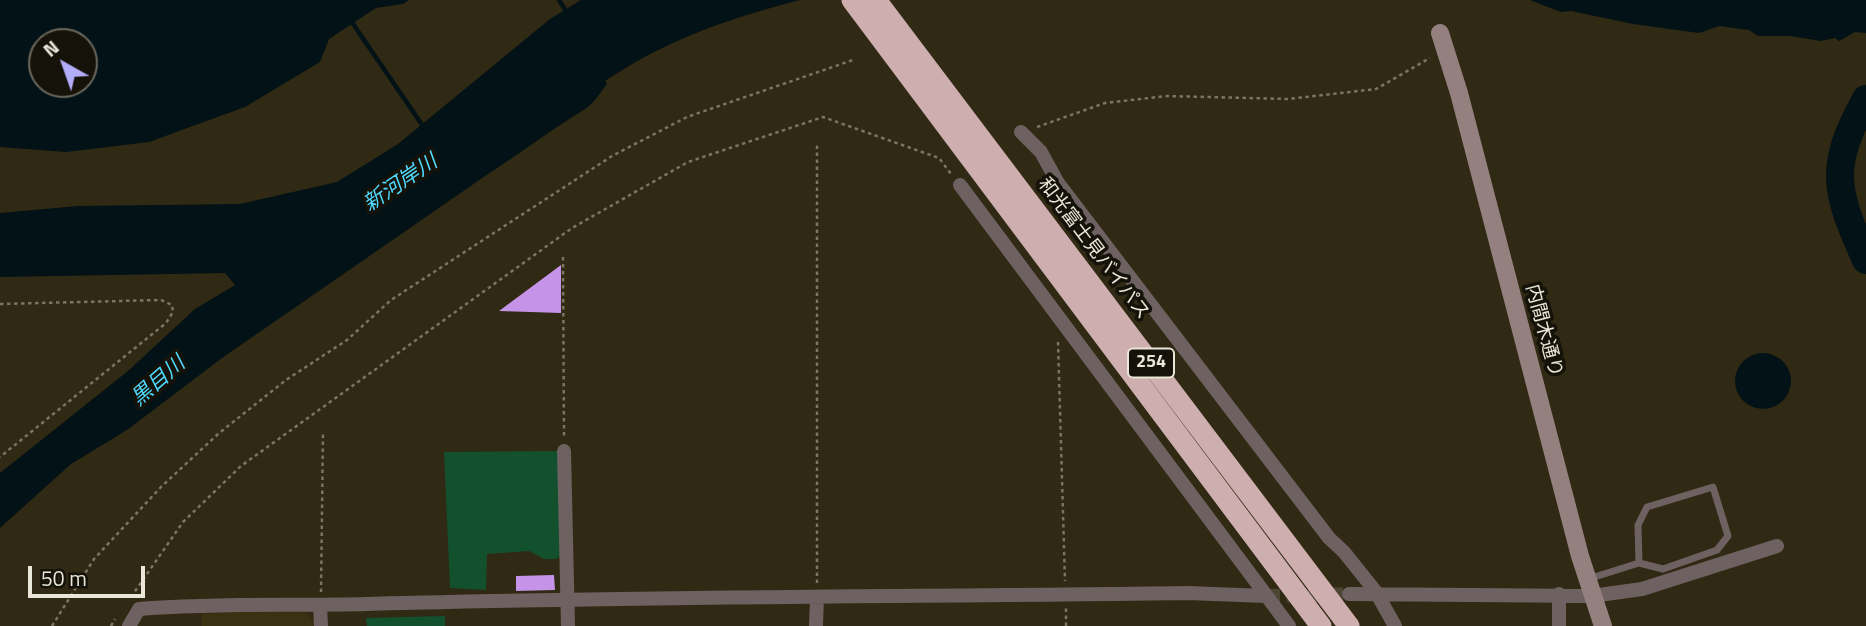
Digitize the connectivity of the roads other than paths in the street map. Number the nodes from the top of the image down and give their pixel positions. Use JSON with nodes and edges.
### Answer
{"nodes":[{"id":1,"x":852,"y":0,"type":"edge"},
{"id":2,"x":876,"y":0,"type":"edge"},
{"id":3,"x":1441,"y":40,"type":"road end"},
{"id":4,"x":1021,"y":132,"type":"road end"},
{"id":5,"x":960,"y":185,"type":"road end"},
{"id":6,"x":564,"y":451,"type":"road end"},
{"id":7,"x":1777,"y":546,"type":"dead end"},
{"id":8,"x":1639,"y":563,"type":"junction"},
{"id":9,"x":1589,"y":587,"type":"junction"},
{"id":10,"x":1376,"y":592,"type":"junction"},
{"id":11,"x":1349,"y":594,"type":"tunnel mouth"},
{"id":12,"x":1559,"y":594,"type":"junction"},
{"id":13,"x":1266,"y":596,"type":"junction"},
{"id":14,"x":817,"y":597,"type":"junction"},
{"id":15,"x":568,"y":598,"type":"junction"},
{"id":16,"x":320,"y":606,"type":"junction"},
{"id":17,"x":129,"y":626,"type":"edge"},
{"id":18,"x":321,"y":626,"type":"edge"},
{"id":19,"x":568,"y":626,"type":"edge"},
{"id":20,"x":817,"y":626,"type":"edge"},
{"id":21,"x":1289,"y":626,"type":"edge"},
{"id":22,"x":1321,"y":626,"type":"edge"},
{"id":23,"x":1349,"y":626,"type":"edge"},
{"id":24,"x":1395,"y":626,"type":"edge"},
{"id":25,"x":1559,"y":626,"type":"edge"},
{"id":26,"x":1604,"y":626,"type":"edge"}],
"edges":[{"from":1,"to":22,"type":"highway","number":"254"},
{"from":2,"to":23,"type":"highway","name":"和光富士見バイパス","number":"254"},
{"from":3,"to":9,"type":"street","name":"内間木通り"},
{"from":4,"to":10,"type":"street"},
{"from":5,"to":13,"type":"street"},
{"from":6,"to":15,"type":"street"},
{"from":7,"to":9,"type":"street"},
{"from":8,"to":8,"type":"lane"},
{"from":8,"to":9,"type":"lane"},
{"from":9,"to":12,"type":"street"},
{"from":9,"to":26,"type":"street","name":"内間木通り"},
{"from":10,"to":11,"type":"street"},
{"from":10,"to":12,"type":"street"},
{"from":10,"to":24,"type":"street"},
{"from":12,"to":25,"type":"street"},
{"from":13,"to":14,"type":"street"},
{"from":13,"to":21,"type":"street"},
{"from":14,"to":15,"type":"street"},
{"from":14,"to":20,"type":"street"},
{"from":15,"to":16,"type":"street"},
{"from":15,"to":19,"type":"street"},
{"from":16,"to":17,"type":"street"},
{"from":16,"to":18,"type":"street"}]}
